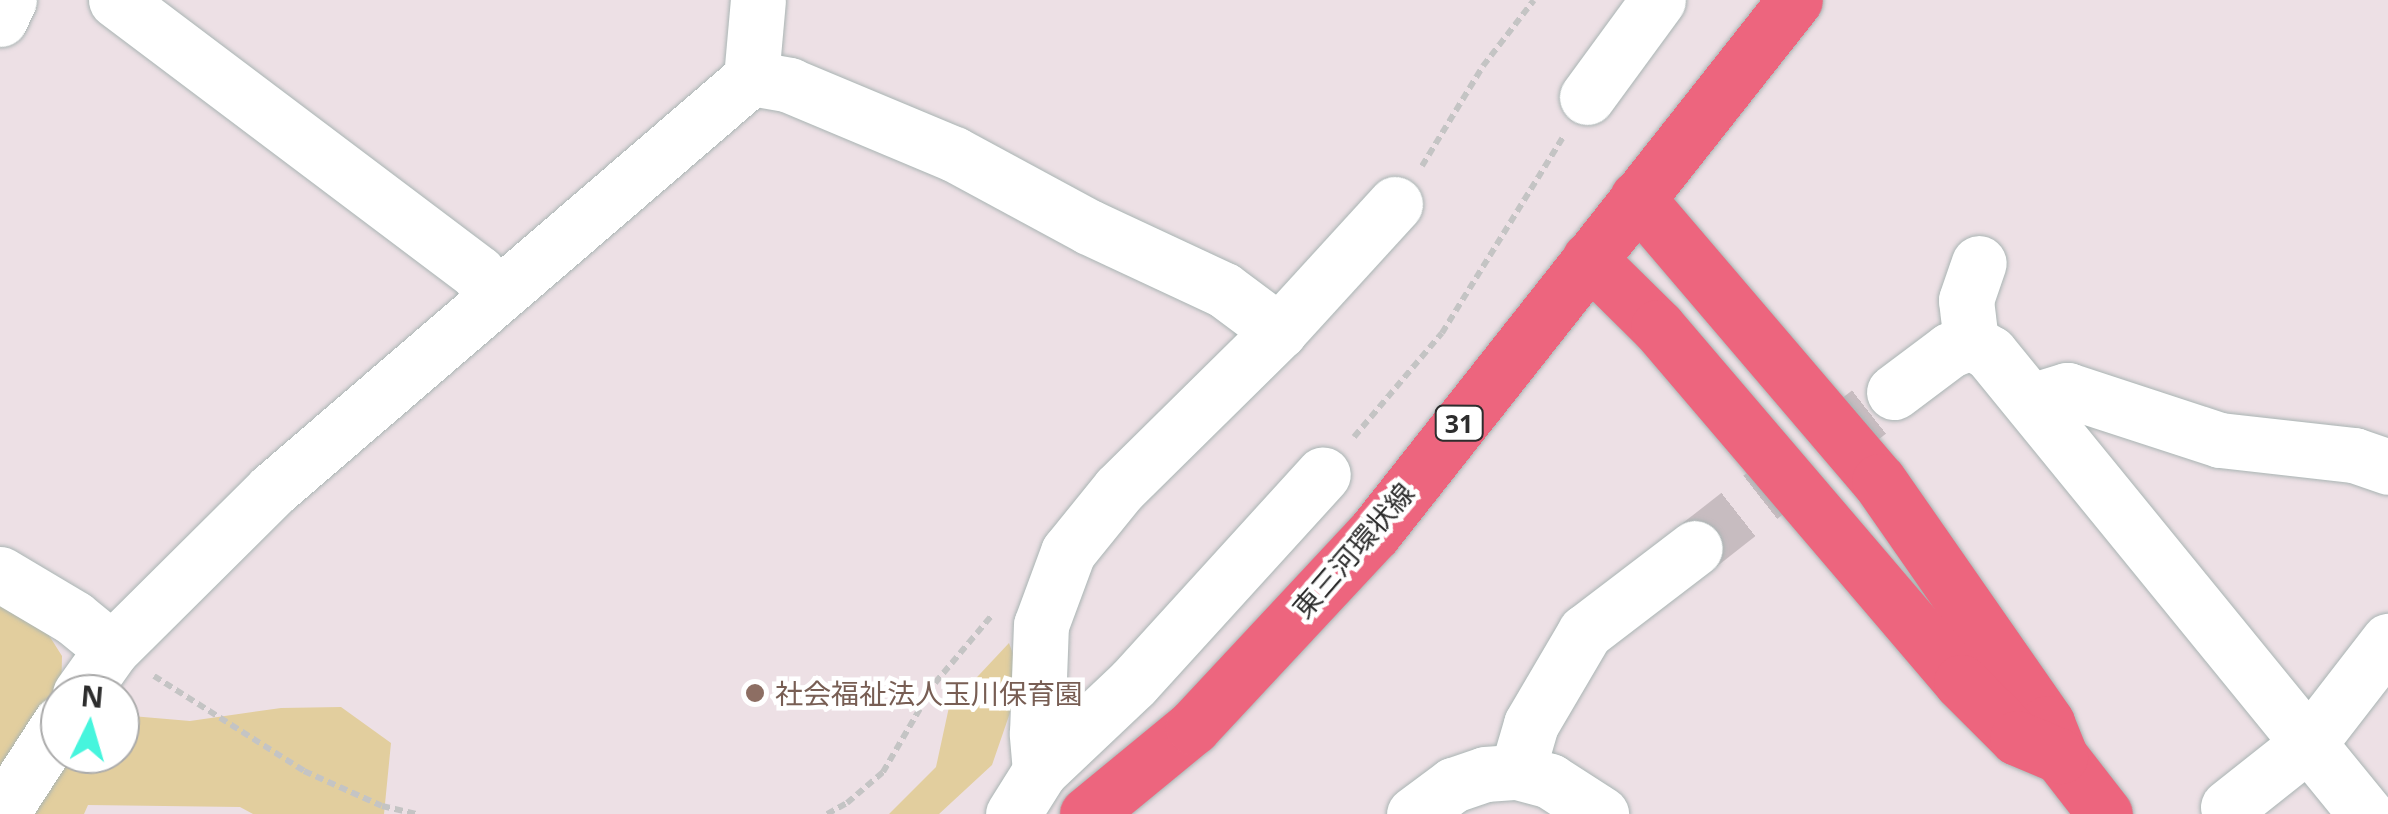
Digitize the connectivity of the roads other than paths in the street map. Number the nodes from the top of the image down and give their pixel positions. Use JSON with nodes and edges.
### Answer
{"nodes":[{"id":1,"x":9,"y":0,"type":"edge"},
{"id":2,"x":116,"y":0,"type":"edge"},
{"id":3,"x":758,"y":0,"type":"edge"},
{"id":4,"x":1658,"y":0,"type":"edge"},
{"id":5,"x":1795,"y":0,"type":"edge"},
{"id":6,"x":0,"y":19,"type":"edge"},
{"id":7,"x":751,"y":78,"type":"junction"},
{"id":8,"x":1587,"y":97,"type":"road end"},
{"id":9,"x":1637,"y":198,"type":"junction"},
{"id":10,"x":1395,"y":204,"type":"road end"},
{"id":11,"x":1589,"y":259,"type":"junction"},
{"id":12,"x":1979,"y":263,"type":"dead end"},
{"id":13,"x":494,"y":297,"type":"junction"},
{"id":14,"x":1279,"y":331,"type":"junction"},
{"id":15,"x":1971,"y":342,"type":"junction"},
{"id":16,"x":1894,"y":392,"type":"tunnel mouth"},
{"id":17,"x":2031,"y":402,"type":"junction"},
{"id":18,"x":2388,"y":467,"type":"edge"},
{"id":19,"x":1323,"y":474,"type":"road end"},
{"id":20,"x":1695,"y":548,"type":"tunnel mouth"},
{"id":21,"x":0,"y":574,"type":"edge"},
{"id":22,"x":2388,"y":641,"type":"edge"},
{"id":23,"x":112,"y":649,"type":"junction"},
{"id":24,"x":94,"y":674,"type":"edge"},
{"id":25,"x":2310,"y":742,"type":"junction"},
{"id":26,"x":40,"y":754,"type":"edge"},
{"id":27,"x":2060,"y":756,"type":"junction"},
{"id":28,"x":1517,"y":772,"type":"junction"},
{"id":29,"x":1027,"y":792,"type":"edge"},
{"id":30,"x":2228,"y":807,"type":"dead end"},
{"id":31,"x":1,"y":814,"type":"edge"},
{"id":32,"x":1088,"y":814,"type":"edge"},
{"id":33,"x":1414,"y":814,"type":"edge"},
{"id":34,"x":1602,"y":814,"type":"edge"},
{"id":35,"x":2105,"y":814,"type":"edge"},
{"id":36,"x":2366,"y":814,"type":"edge"}],
"edges":[{"from":1,"to":6,"type":"street"},
{"from":2,"to":13,"type":"street"},
{"from":3,"to":7,"type":"street"},
{"from":4,"to":8,"type":"street"},
{"from":5,"to":9,"type":"main road","name":"東三河環状線","number":"31"},
{"from":7,"to":13,"type":"street"},
{"from":7,"to":14,"type":"street"},
{"from":9,"to":11,"type":"main road","name":"東三河環状線","number":"31"},
{"from":9,"to":27,"type":"main road"},
{"from":10,"to":14,"type":"street"},
{"from":11,"to":27,"type":"main road"},
{"from":11,"to":32,"type":"main road","name":"東三河環状線","number":"31"},
{"from":12,"to":15,"type":"street"},
{"from":13,"to":23,"type":"street"},
{"from":14,"to":29,"type":"street"},
{"from":15,"to":16,"type":"street"},
{"from":15,"to":17,"type":"street"},
{"from":17,"to":18,"type":"street"},
{"from":17,"to":25,"type":"street"},
{"from":19,"to":29,"type":"street"},
{"from":20,"to":28,"type":"street"},
{"from":21,"to":23,"type":"street"},
{"from":22,"to":25,"type":"street"},
{"from":23,"to":24,"type":"street"},
{"from":25,"to":30,"type":"street"},
{"from":25,"to":36,"type":"street"},
{"from":26,"to":31,"type":"street"},
{"from":27,"to":35,"type":"main road"},
{"from":28,"to":33,"type":"street"},
{"from":28,"to":34,"type":"street"}]}
